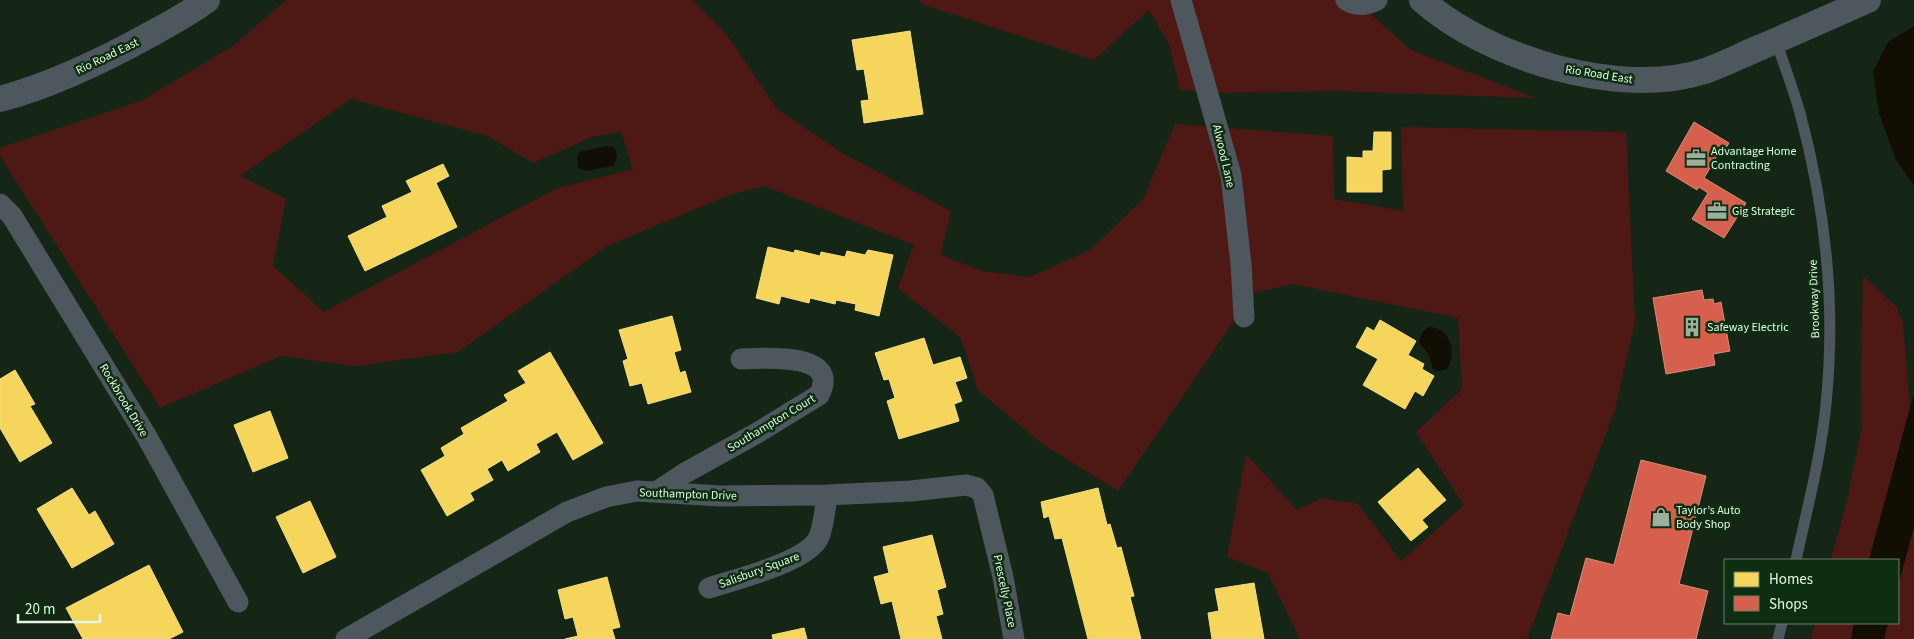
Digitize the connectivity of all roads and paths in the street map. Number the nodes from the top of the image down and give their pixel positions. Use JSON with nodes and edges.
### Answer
{"nodes":[{"id":1,"x":207,"y":0,"type":"edge"},
{"id":2,"x":1181,"y":0,"type":"edge"},
{"id":3,"x":1346,"y":0,"type":"edge"},
{"id":4,"x":1377,"y":0,"type":"edge"},
{"id":5,"x":1422,"y":0,"type":"edge"},
{"id":6,"x":1868,"y":0,"type":"edge"},
{"id":7,"x":1776,"y":41,"type":"junction"},
{"id":8,"x":0,"y":99,"type":"edge"},
{"id":9,"x":0,"y":204,"type":"edge"},
{"id":10,"x":1244,"y":317,"type":"dead end"},
{"id":11,"x":741,"y":359,"type":"dead end"},
{"id":12,"x":656,"y":492,"type":"junction"},
{"id":13,"x":827,"y":495,"type":"junction"},
{"id":14,"x":995,"y":544,"type":"joint"},
{"id":15,"x":1796,"y":559,"type":"edge"},
{"id":16,"x":709,"y":588,"type":"dead end"},
{"id":17,"x":238,"y":602,"type":"dead end"},
{"id":18,"x":1782,"y":624,"type":"edge"},
{"id":19,"x":346,"y":639,"type":"edge"},
{"id":20,"x":1014,"y":639,"type":"edge"},
{"id":21,"x":1778,"y":639,"type":"edge"}],
"edges":[{"from":1,"to":8,"type":"street","name":"Rio Road East"},
{"from":2,"to":10,"type":"street","name":"Alwood Lane"},
{"from":3,"to":4,"type":"street"},
{"from":5,"to":7,"type":"street","name":"Rio Road East"},
{"from":6,"to":7,"type":"street","name":"Rio Road East"},
{"from":7,"to":15,"type":"lane","name":"Brookway Drive"},
{"from":9,"to":17,"type":"street","name":"Rockbrook Drive"},
{"from":11,"to":12,"type":"street","name":"Southampton Court"},
{"from":12,"to":13,"type":"street","name":"Southampton Drive"},
{"from":12,"to":19,"type":"street","name":"Southampton Drive"},
{"from":13,"to":14,"type":"street","name":"Southampton Drive"},
{"from":13,"to":16,"type":"street","name":"Salisbury Square"},
{"from":14,"to":20,"type":"street","name":"Prescelly Place"},
{"from":18,"to":21,"type":"lane"}]}
